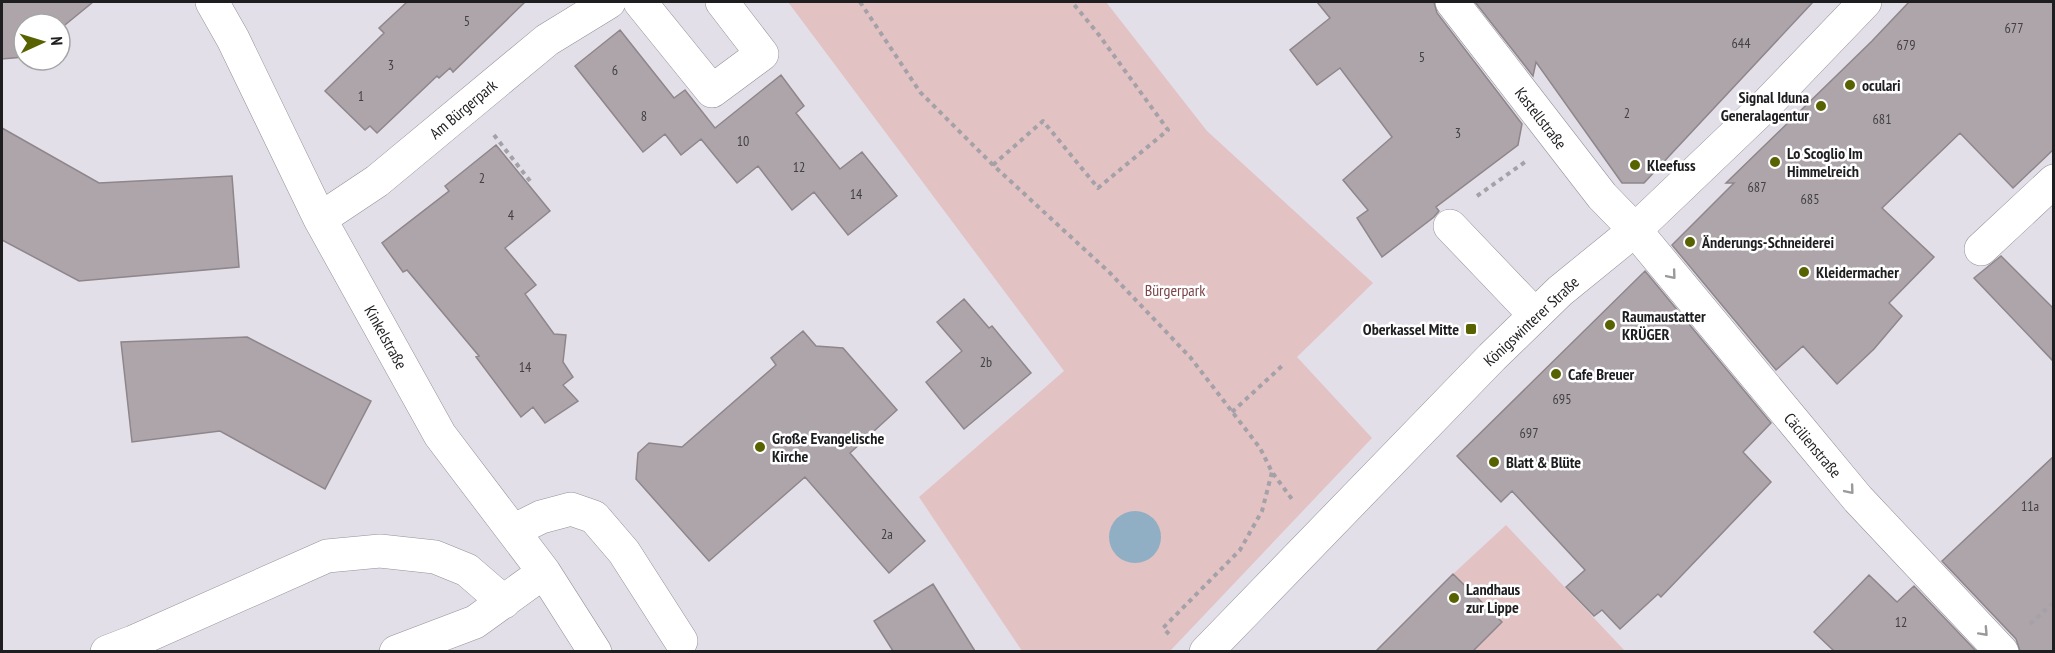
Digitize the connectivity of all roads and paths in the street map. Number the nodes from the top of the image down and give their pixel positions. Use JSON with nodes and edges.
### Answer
{"nodes":[{"id":1,"x":212,"y":2,"type":"edge"},
{"id":2,"x":609,"y":2,"type":"edge"},
{"id":3,"x":640,"y":2,"type":"edge"},
{"id":4,"x":722,"y":2,"type":"edge"},
{"id":5,"x":860,"y":2,"type":"edge"},
{"id":6,"x":1072,"y":2,"type":"edge"},
{"id":7,"x":1452,"y":2,"type":"edge"},
{"id":8,"x":1865,"y":2,"type":"edge"},
{"id":9,"x":469,"y":104,"type":"junction"},
{"id":10,"x":1557,"y":139,"type":"junction"},
{"id":11,"x":993,"y":165,"type":"junction"},
{"id":12,"x":530,"y":181,"type":"dead end"},
{"id":13,"x":2054,"y":181,"type":"edge"},
{"id":14,"x":320,"y":219,"type":"junction"},
{"id":15,"x":1450,"y":225,"type":"joint"},
{"id":16,"x":1635,"y":230,"type":"junction"},
{"id":17,"x":1981,"y":249,"type":"dead end"},
{"id":18,"x":1535,"y":315,"type":"junction"},
{"id":19,"x":1282,"y":366,"type":"dead end"},
{"id":20,"x":1232,"y":412,"type":"junction"},
{"id":21,"x":1272,"y":472,"type":"junction"},
{"id":22,"x":513,"y":531,"type":"junction"},
{"id":23,"x":1318,"y":535,"type":"junction"},
{"id":24,"x":544,"y":572,"type":"junction"},
{"id":25,"x":504,"y":602,"type":"junction"},
{"id":26,"x":1168,"y":633,"type":"dead end"},
{"id":27,"x":681,"y":641,"type":"dead end"},
{"id":28,"x":107,"y":651,"type":"edge"},
{"id":29,"x":396,"y":651,"type":"edge"},
{"id":30,"x":595,"y":651,"type":"edge"},
{"id":31,"x":1206,"y":651,"type":"edge"},
{"id":32,"x":2002,"y":651,"type":"edge"}],
"edges":[{"from":1,"to":14,"type":"street","name":"Kinkelstraße"},
{"from":2,"to":9,"type":"street","name":"Am Bürgerpark"},
{"from":3,"to":4,"type":"street"},
{"from":5,"to":11,"type":"path"},
{"from":6,"to":11,"type":"path"},
{"from":7,"to":10,"type":"street","name":"Kastellstraße"},
{"from":8,"to":16,"type":"street","name":"Königswinterer Straße"},
{"from":9,"to":12,"type":"path"},
{"from":9,"to":14,"type":"street","name":"Am Bürgerpark"},
{"from":10,"to":15,"type":"path"},
{"from":10,"to":16,"type":"street","name":"Kastellstraße"},
{"from":11,"to":20,"type":"path"},
{"from":13,"to":17,"type":"street"},
{"from":14,"to":22,"type":"street","name":"Kinkelstraße"},
{"from":15,"to":18,"type":"street"},
{"from":16,"to":18,"type":"street","name":"Königswinterer Straße"},
{"from":16,"to":32,"type":"street","name":"Cäcilienstraße","one_way":true},
{"from":18,"to":23,"type":"street","name":"Königswinterer Straße"},
{"from":19,"to":20,"type":"path"},
{"from":20,"to":21,"type":"path"},
{"from":21,"to":23,"type":"path"},
{"from":21,"to":26,"type":"path"},
{"from":22,"to":24,"type":"street","name":"Kinkelstraße"},
{"from":22,"to":27,"type":"street"},
{"from":23,"to":31,"type":"street","name":"Königswinterer Straße"},
{"from":24,"to":25,"type":"street"},
{"from":24,"to":30,"type":"street","name":"Kinkelstraße"},
{"from":25,"to":28,"type":"street"},
{"from":25,"to":29,"type":"street"}]}
